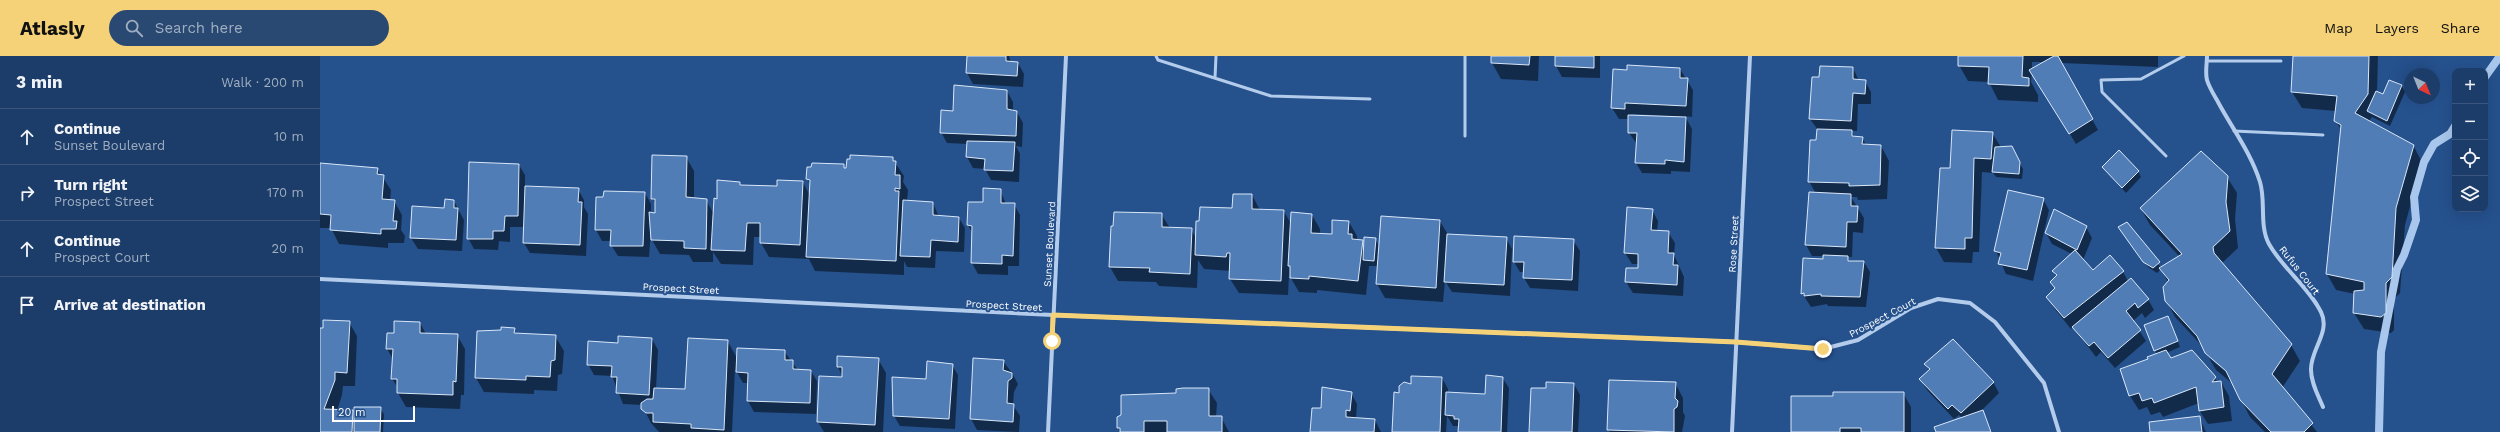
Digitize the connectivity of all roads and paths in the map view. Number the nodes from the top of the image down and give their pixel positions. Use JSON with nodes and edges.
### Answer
{"nodes":[{"id":1,"x":1066,"y":56,"type":"edge"},
{"id":2,"x":1156,"y":56,"type":"edge"},
{"id":3,"x":1216,"y":56,"type":"edge"},
{"id":4,"x":1465,"y":56,"type":"edge"},
{"id":5,"x":1750,"y":56,"type":"edge"},
{"id":6,"x":2184,"y":56,"type":"edge"},
{"id":7,"x":2207,"y":56,"type":"edge"},
{"id":8,"x":2207,"y":61,"type":"junction"},
{"id":9,"x":2281,"y":61,"type":"dead end"},
{"id":10,"x":1216,"y":78,"type":"junction"},
{"id":11,"x":1370,"y":99,"type":"dead end"},
{"id":12,"x":2234,"y":131,"type":"junction"},
{"id":13,"x":2323,"y":135,"type":"dead end"},
{"id":14,"x":1465,"y":136,"type":"dead end"},
{"id":15,"x":2166,"y":156,"type":"dead end"},
{"id":16,"x":320,"y":279,"type":"edge"},
{"id":17,"x":1053,"y":315,"type":"junction"},
{"id":18,"x":1736,"y":342,"type":"junction"},
{"id":19,"x":2323,"y":407,"type":"dead end"},
{"id":20,"x":1048,"y":432,"type":"edge"},
{"id":21,"x":1732,"y":432,"type":"edge"},
{"id":22,"x":2058,"y":432,"type":"edge"}],
"edges":[{"from":1,"to":17,"type":"street","name":"Sunset Boulevard"},
{"from":2,"to":10,"type":"lane"},
{"from":3,"to":10,"type":"lane"},
{"from":4,"to":14,"type":"lane"},
{"from":5,"to":18,"type":"street","name":"Rose Street"},
{"from":6,"to":15,"type":"lane"},
{"from":7,"to":8,"type":"street","name":"Rufus Court"},
{"from":8,"to":9,"type":"lane"},
{"from":8,"to":12,"type":"street","name":"Rufus Court"},
{"from":10,"to":11,"type":"lane"},
{"from":12,"to":13,"type":"lane"},
{"from":12,"to":19,"type":"street","name":"Rufus Court"},
{"from":16,"to":17,"type":"street","name":"Prospect Street"},
{"from":17,"to":18,"type":"street","name":"Prospect Street"},
{"from":17,"to":20,"type":"street","name":"Sunset Boulevard"},
{"from":18,"to":21,"type":"street","name":"Rose Street"},
{"from":18,"to":22,"type":"street","name":"Prospect Court"}]}
